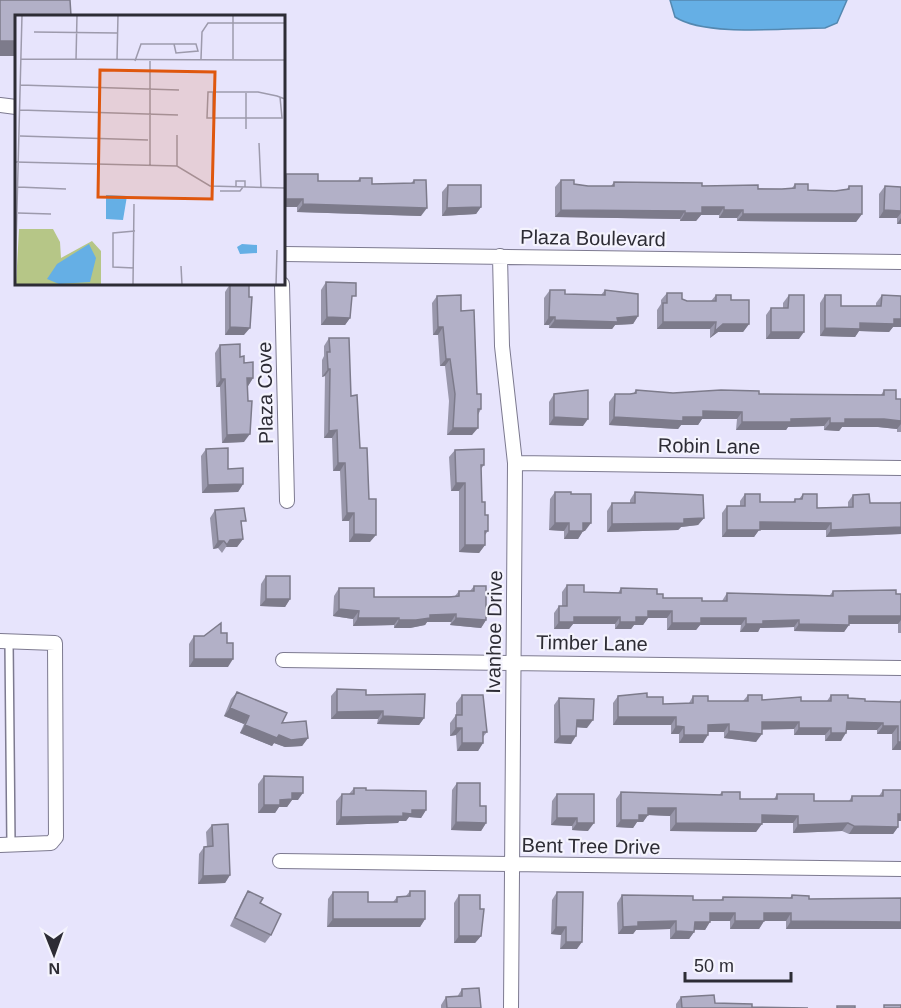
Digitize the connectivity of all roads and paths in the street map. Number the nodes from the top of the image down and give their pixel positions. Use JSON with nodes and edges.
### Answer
{"nodes":[{"id":1,"x":0,"y":105,"type":"edge"},
{"id":2,"x":15,"y":107,"type":"edge"},
{"id":3,"x":285,"y":254,"type":"edge"},
{"id":4,"x":500,"y":256,"type":"junction"},
{"id":5,"x":901,"y":262,"type":"edge"},
{"id":6,"x":282,"y":285,"type":"edge"},
{"id":7,"x":516,"y":463,"type":"junction"},
{"id":8,"x":901,"y":468,"type":"edge"},
{"id":9,"x":287,"y":501,"type":"dead end"},
{"id":10,"x":4,"y":641,"type":"edge"},
{"id":11,"x":283,"y":660,"type":"dead end"},
{"id":12,"x":513,"y":662,"type":"junction"},
{"id":13,"x":901,"y":668,"type":"edge"},
{"id":14,"x":5,"y":844,"type":"edge"},
{"id":15,"x":280,"y":861,"type":"dead end"},
{"id":16,"x":513,"y":864,"type":"junction"},
{"id":17,"x":901,"y":869,"type":"edge"},
{"id":18,"x":511,"y":1008,"type":"edge"}],
"edges":[{"from":1,"to":2,"type":"street"},
{"from":3,"to":4,"type":"street","name":"Plaza Boulevard"},
{"from":4,"to":5,"type":"street","name":"Plaza Boulevard"},
{"from":4,"to":7,"type":"street","name":"Ivanhoe Drive"},
{"from":6,"to":9,"type":"street","name":"Plaza Cove"},
{"from":7,"to":8,"type":"street","name":"Robin Lane"},
{"from":7,"to":12,"type":"street","name":"Ivanhoe Drive"},
{"from":10,"to":14,"type":"lane"},
{"from":10,"to":14,"type":"street"},
{"from":11,"to":12,"type":"street","name":"Timber Lane"},
{"from":12,"to":13,"type":"street","name":"Timber Lane"},
{"from":12,"to":16,"type":"street","name":"Ivanhoe Drive"},
{"from":15,"to":16,"type":"street","name":"Bent Tree Drive"},
{"from":16,"to":17,"type":"street","name":"Bent Tree Drive"},
{"from":16,"to":18,"type":"street","name":"Ivanhoe Drive"}]}
